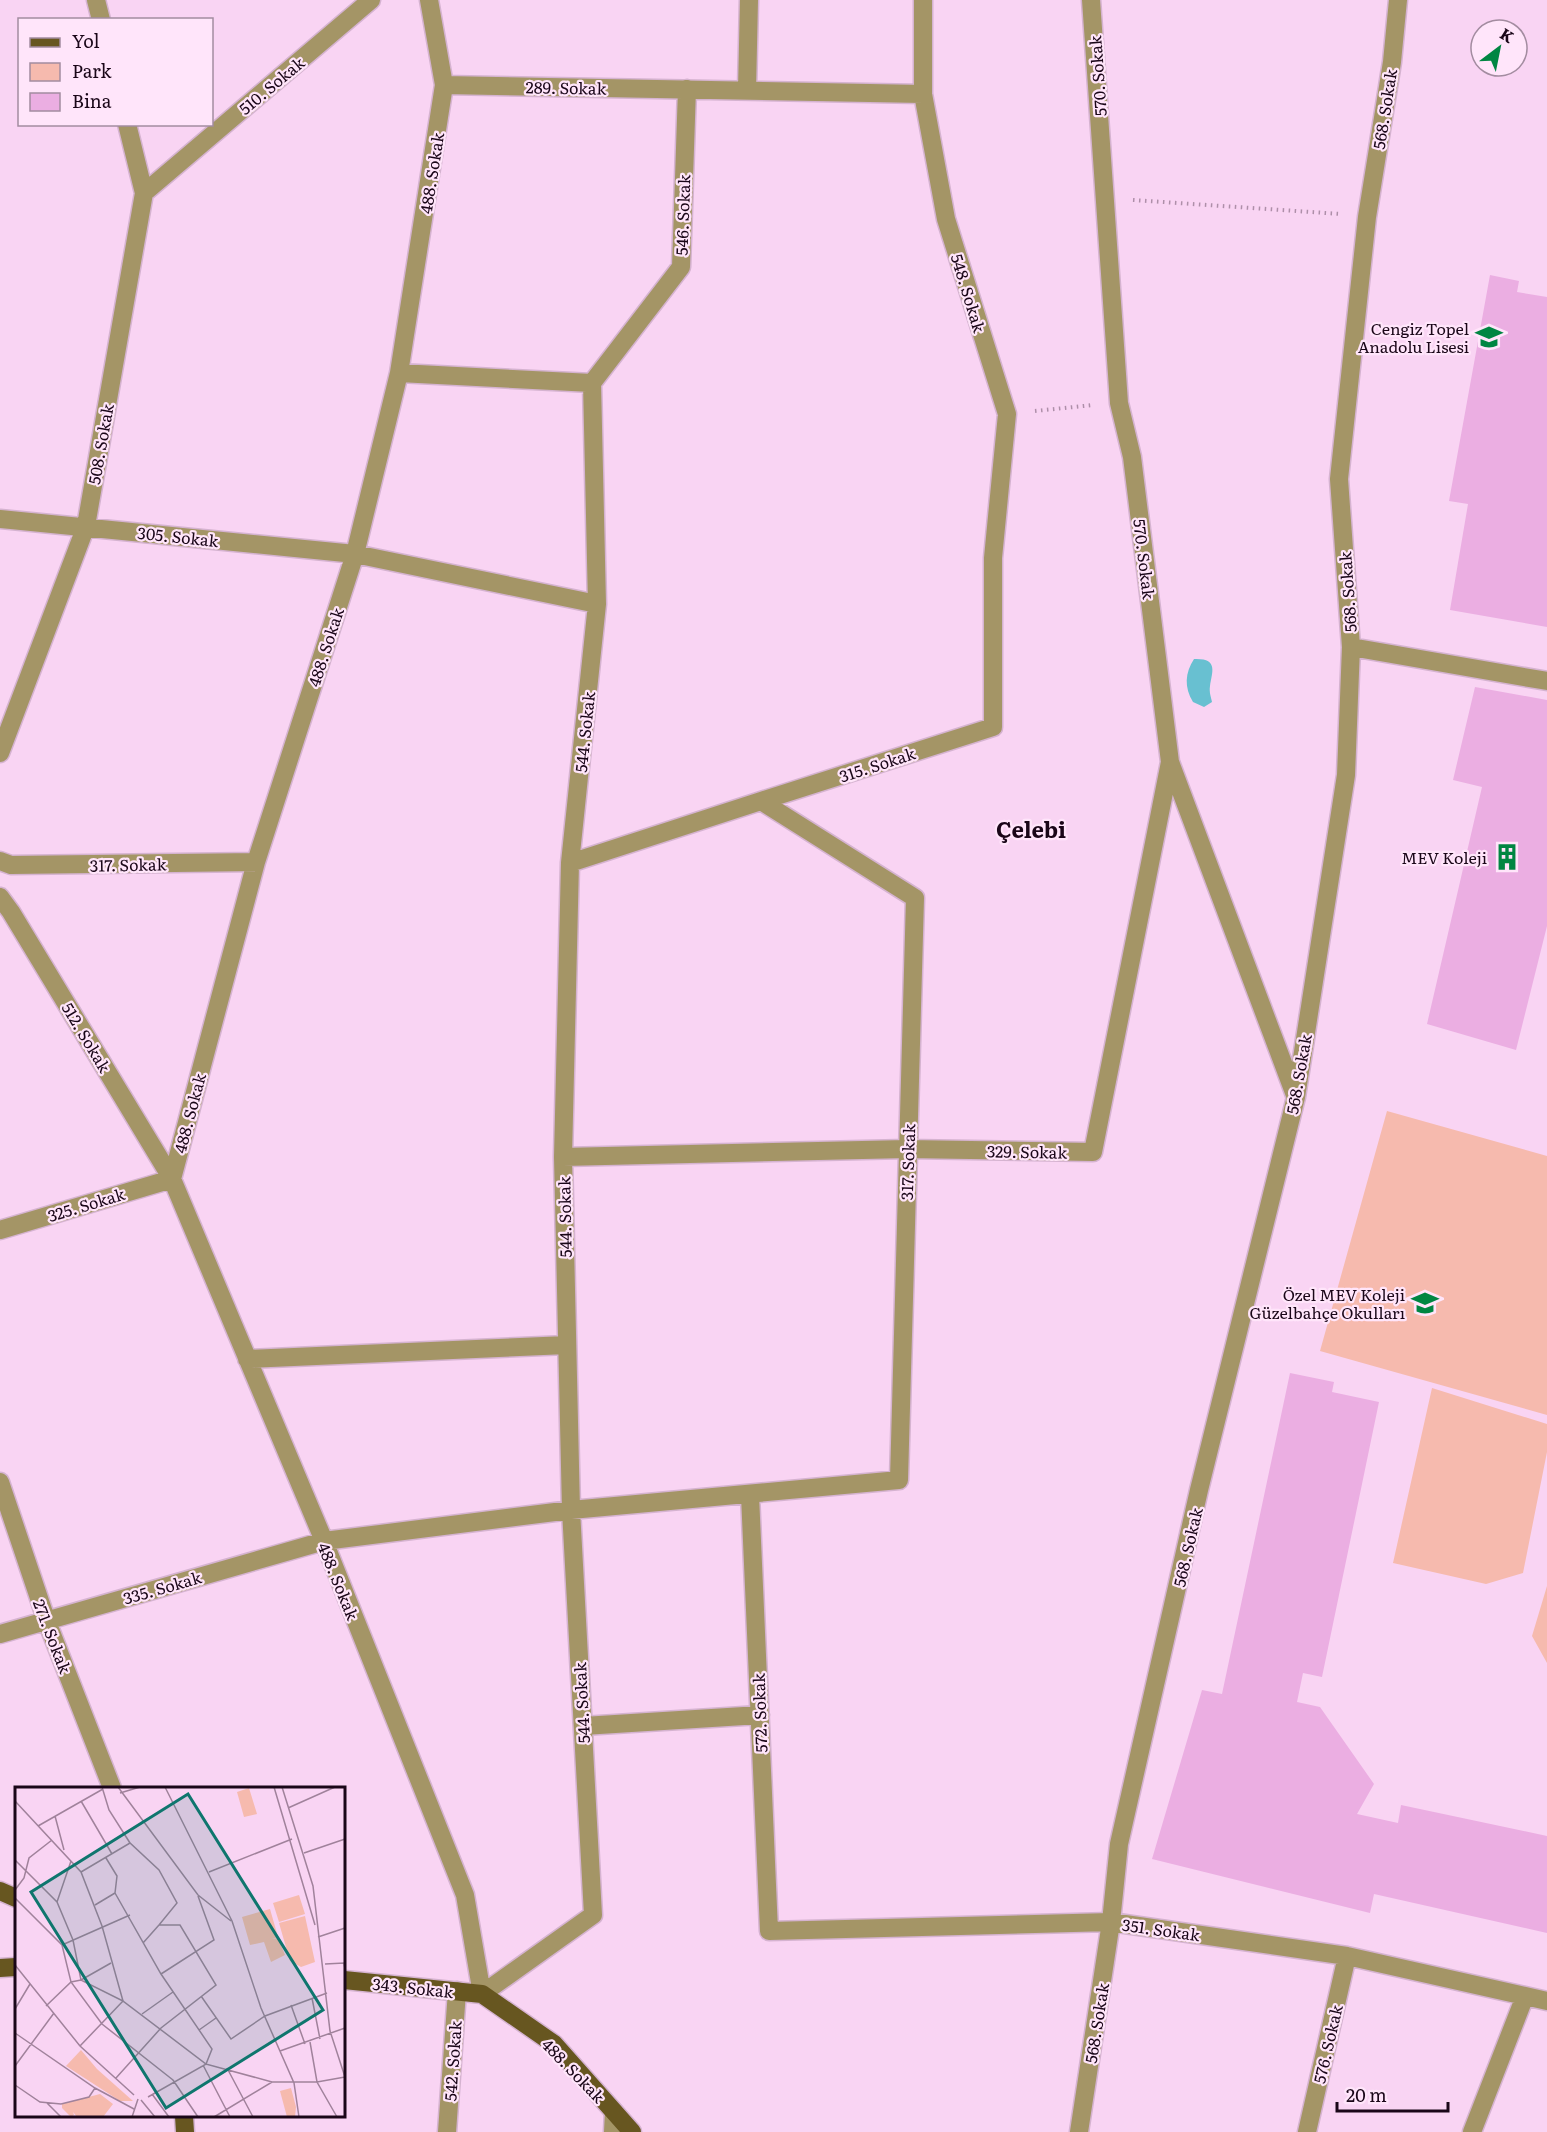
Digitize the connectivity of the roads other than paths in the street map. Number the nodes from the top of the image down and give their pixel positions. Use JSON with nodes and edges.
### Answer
{"nodes":[{"id":1,"x":96,"y":0,"type":"edge"},
{"id":2,"x":371,"y":0,"type":"edge"},
{"id":3,"x":429,"y":0,"type":"edge"},
{"id":4,"x":749,"y":0,"type":"edge"},
{"id":5,"x":923,"y":0,"type":"edge"},
{"id":6,"x":1091,"y":0,"type":"edge"},
{"id":7,"x":1398,"y":0,"type":"edge"},
{"id":8,"x":100,"y":18,"type":"edge"},
{"id":9,"x":444,"y":85,"type":"junction"},
{"id":10,"x":687,"y":89,"type":"junction"},
{"id":11,"x":747,"y":90,"type":"junction"},
{"id":12,"x":923,"y":94,"type":"junction"},
{"id":13,"x":127,"y":126,"type":"edge"},
{"id":14,"x":144,"y":193,"type":"junction"},
{"id":15,"x":399,"y":373,"type":"junction"},
{"id":16,"x":592,"y":383,"type":"junction"},
{"id":17,"x":0,"y":519,"type":"edge"},
{"id":18,"x":86,"y":526,"type":"junction"},
{"id":19,"x":355,"y":554,"type":"junction"},
{"id":20,"x":597,"y":604,"type":"junction"},
{"id":21,"x":1351,"y":646,"type":"junction"},
{"id":22,"x":1547,"y":681,"type":"edge"},
{"id":23,"x":993,"y":727,"type":"joint"},
{"id":24,"x":0,"y":753,"type":"edge"},
{"id":25,"x":1170,"y":762,"type":"junction"},
{"id":26,"x":761,"y":801,"type":"junction"},
{"id":27,"x":0,"y":861,"type":"edge"},
{"id":28,"x":256,"y":862,"type":"junction"},
{"id":29,"x":570,"y":863,"type":"junction"},
{"id":30,"x":0,"y":897,"type":"edge"},
{"id":31,"x":1296,"y":1097,"type":"junction"},
{"id":32,"x":907,"y":1149,"type":"junction"},
{"id":33,"x":563,"y":1157,"type":"junction"},
{"id":34,"x":172,"y":1179,"type":"junction"},
{"id":35,"x":0,"y":1230,"type":"edge"},
{"id":36,"x":567,"y":1345,"type":"junction"},
{"id":37,"x":247,"y":1359,"type":"junction"},
{"id":38,"x":0,"y":1482,"type":"edge"},
{"id":39,"x":750,"y":1495,"type":"junction"},
{"id":40,"x":571,"y":1510,"type":"junction"},
{"id":41,"x":324,"y":1541,"type":"junction"},
{"id":42,"x":46,"y":1619,"type":"junction"},
{"id":43,"x":0,"y":1634,"type":"edge"},
{"id":44,"x":759,"y":1715,"type":"junction"},
{"id":45,"x":583,"y":1726,"type":"junction"},
{"id":46,"x":112,"y":1787,"type":"edge"},
{"id":47,"x":0,"y":1891,"type":"edge"},
{"id":48,"x":15,"y":1898,"type":"edge"},
{"id":49,"x":1112,"y":1922,"type":"junction"},
{"id":50,"x":769,"y":1931,"type":"joint"},
{"id":51,"x":1347,"y":1956,"type":"junction"},
{"id":52,"x":345,"y":1980,"type":"edge"},
{"id":53,"x":457,"y":1991,"type":"junction"},
{"id":54,"x":482,"y":1994,"type":"junction"},
{"id":55,"x":1525,"y":1996,"type":"junction"},
{"id":56,"x":1547,"y":2001,"type":"edge"},
{"id":57,"x":614,"y":2112,"type":"junction"},
{"id":58,"x":184,"y":2117,"type":"edge"},
{"id":59,"x":185,"y":2132,"type":"edge"},
{"id":60,"x":447,"y":2132,"type":"edge"},
{"id":61,"x":613,"y":2132,"type":"edge"},
{"id":62,"x":632,"y":2132,"type":"edge"},
{"id":63,"x":1079,"y":2132,"type":"edge"},
{"id":64,"x":1307,"y":2132,"type":"edge"},
{"id":65,"x":1472,"y":2132,"type":"edge"}],
"edges":[{"from":1,"to":8,"type":"street"},
{"from":2,"to":14,"type":"street","name":"510. Sokak"},
{"from":3,"to":9,"type":"street","name":"488. Sokak"},
{"from":4,"to":11,"type":"street"},
{"from":5,"to":12,"type":"street","name":"548. Sokak"},
{"from":6,"to":25,"type":"street","name":"570. Sokak"},
{"from":7,"to":21,"type":"street","name":"568. Sokak"},
{"from":9,"to":10,"type":"street","name":"289. Sokak"},
{"from":9,"to":15,"type":"street","name":"488. Sokak"},
{"from":10,"to":11,"type":"street"},
{"from":10,"to":16,"type":"street","name":"546. Sokak"},
{"from":11,"to":12,"type":"street"},
{"from":12,"to":23,"type":"street","name":"548. Sokak"},
{"from":13,"to":14,"type":"street","name":"508. Sokak"},
{"from":14,"to":18,"type":"street","name":"508. Sokak"},
{"from":15,"to":16,"type":"street"},
{"from":15,"to":19,"type":"street","name":"488. Sokak"},
{"from":16,"to":20,"type":"street","name":"544. Sokak"},
{"from":17,"to":18,"type":"street","name":"305. Sokak"},
{"from":18,"to":19,"type":"street","name":"305. Sokak"},
{"from":18,"to":24,"type":"street","name":"508. Sokak"},
{"from":19,"to":20,"type":"street","name":"305. Sokak"},
{"from":19,"to":28,"type":"street","name":"488. Sokak"},
{"from":20,"to":29,"type":"street","name":"544. Sokak"},
{"from":21,"to":22,"type":"street"},
{"from":21,"to":31,"type":"street","name":"568. Sokak"},
{"from":23,"to":26,"type":"street","name":"315. Sokak"},
{"from":25,"to":31,"type":"street","name":"570. Sokak"},
{"from":25,"to":32,"type":"street","name":"329. Sokak"},
{"from":26,"to":29,"type":"street"},
{"from":26,"to":32,"type":"street","name":"317. Sokak"},
{"from":27,"to":28,"type":"street","name":"317. Sokak"},
{"from":28,"to":34,"type":"street","name":"488. Sokak"},
{"from":29,"to":33,"type":"street","name":"544. Sokak"},
{"from":30,"to":34,"type":"street","name":"512. Sokak"},
{"from":31,"to":49,"type":"street","name":"568. Sokak"},
{"from":32,"to":33,"type":"street","name":"329. Sokak"},
{"from":32,"to":39,"type":"street","name":"317. Sokak"},
{"from":33,"to":36,"type":"street","name":"544. Sokak"},
{"from":34,"to":35,"type":"street","name":"325. Sokak"},
{"from":34,"to":37,"type":"street","name":"488. Sokak"},
{"from":36,"to":37,"type":"street"},
{"from":36,"to":40,"type":"street","name":"544. Sokak"},
{"from":37,"to":41,"type":"street","name":"488. Sokak"},
{"from":38,"to":42,"type":"street","name":"271. Sokak"},
{"from":39,"to":40,"type":"street","name":"317. Sokak"},
{"from":39,"to":44,"type":"street","name":"572. Sokak"},
{"from":40,"to":41,"type":"street","name":"335. Sokak"},
{"from":40,"to":45,"type":"street","name":"544. Sokak"},
{"from":41,"to":42,"type":"street","name":"335. Sokak"},
{"from":41,"to":54,"type":"street","name":"488. Sokak"},
{"from":42,"to":43,"type":"street","name":"335. Sokak"},
{"from":42,"to":46,"type":"street","name":"271. Sokak"},
{"from":44,"to":45,"type":"street"},
{"from":44,"to":50,"type":"street","name":"572. Sokak"},
{"from":45,"to":54,"type":"street","name":"544. Sokak"},
{"from":47,"to":48,"type":"main road"},
{"from":49,"to":50,"type":"street","name":"351. Sokak"},
{"from":49,"to":51,"type":"street","name":"351. Sokak"},
{"from":49,"to":63,"type":"street","name":"568. Sokak"},
{"from":51,"to":55,"type":"street","name":"351. Sokak"},
{"from":51,"to":64,"type":"street","name":"576. Sokak"},
{"from":52,"to":53,"type":"main road","name":"343. Sokak"},
{"from":53,"to":54,"type":"main road","name":"343. Sokak"},
{"from":53,"to":60,"type":"street","name":"542. Sokak"},
{"from":54,"to":57,"type":"main road","name":"488. Sokak"},
{"from":55,"to":56,"type":"street","name":"351. Sokak"},
{"from":55,"to":65,"type":"street"},
{"from":57,"to":61,"type":"street"},
{"from":57,"to":62,"type":"main road","name":"488. Sokak"},
{"from":58,"to":59,"type":"main road"}]}
